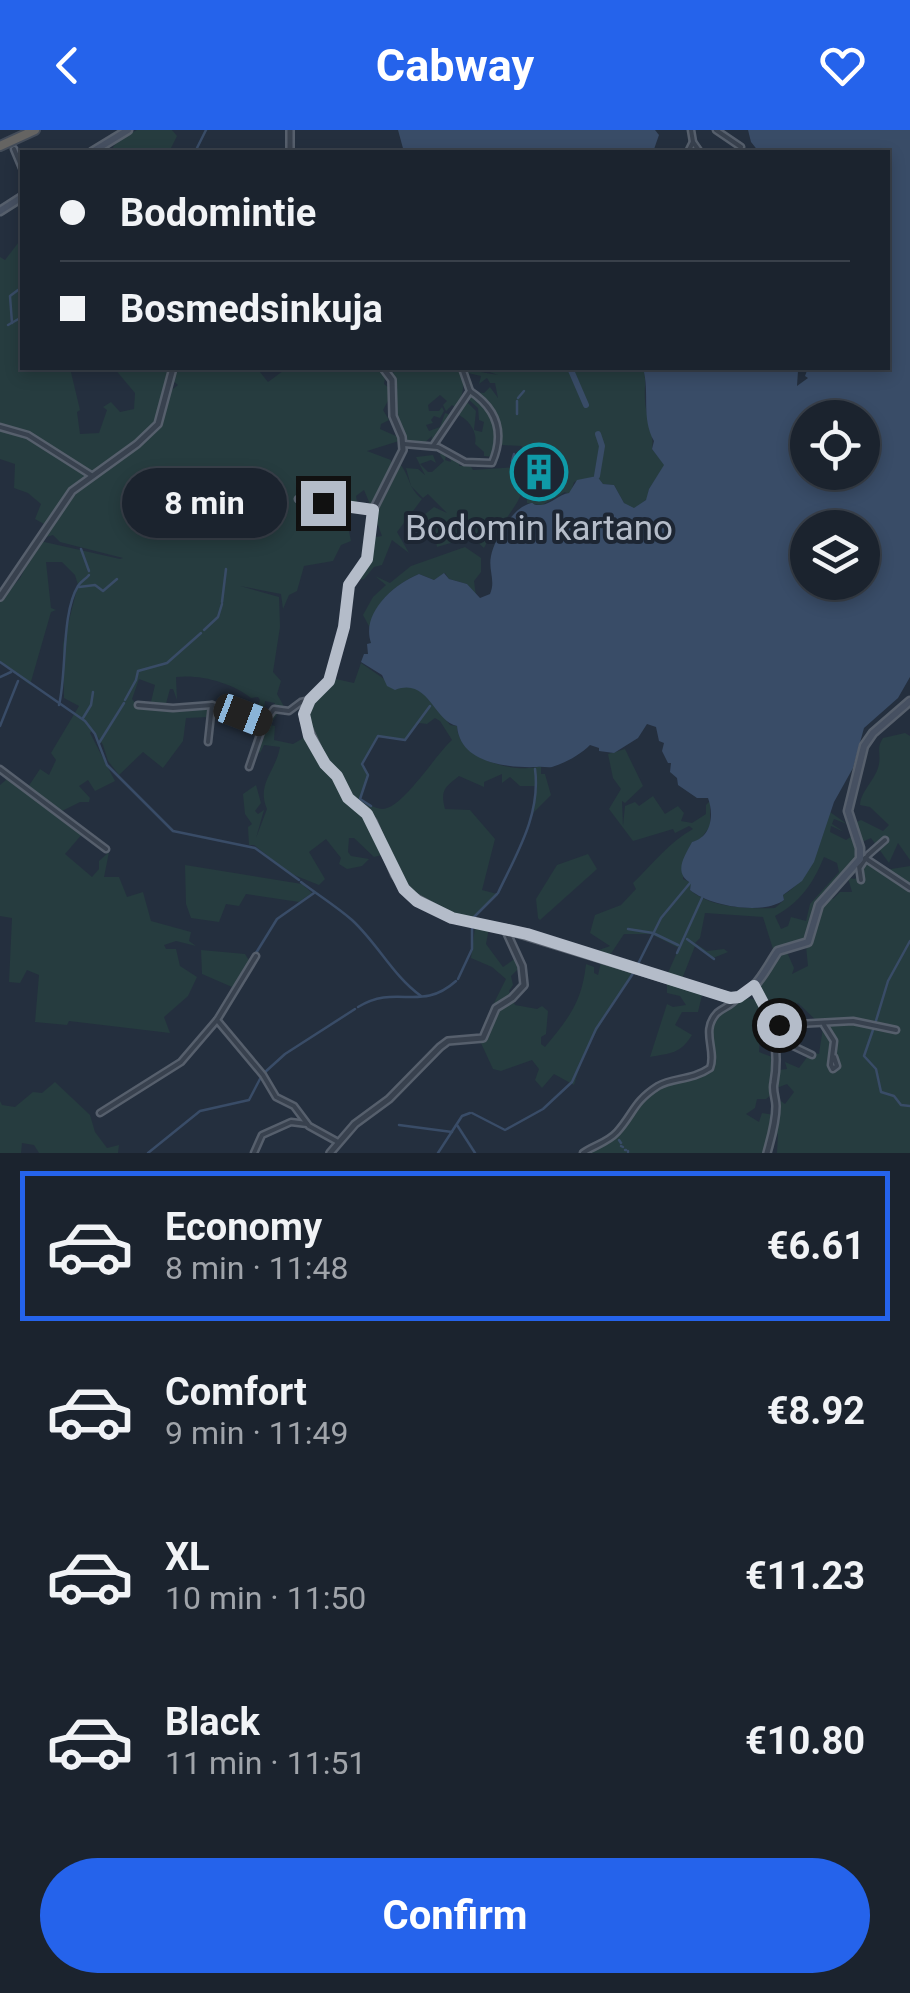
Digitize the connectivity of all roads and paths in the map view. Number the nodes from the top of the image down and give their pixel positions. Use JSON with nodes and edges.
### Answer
{"nodes":[{"id":1,"x":26,"y":130,"type":"edge"},
{"id":2,"x":36,"y":130,"type":"edge"},
{"id":3,"x":128,"y":130,"type":"edge"},
{"id":4,"x":691,"y":130,"type":"edge"},
{"id":5,"x":716,"y":130,"type":"edge"},
{"id":6,"x":693,"y":142,"type":"junction"},
{"id":7,"x":0,"y":144,"type":"edge"},
{"id":8,"x":741,"y":147,"type":"dead end"},
{"id":9,"x":14,"y":148,"type":"dead end"},
{"id":10,"x":95,"y":150,"type":"edge"},
{"id":11,"x":689,"y":150,"type":"edge"},
{"id":12,"x":699,"y":150,"type":"edge"},
{"id":13,"x":20,"y":163,"type":"edge"},
{"id":14,"x":173,"y":370,"type":"edge"},
{"id":15,"x":392,"y":370,"type":"edge"},
{"id":16,"x":463,"y":370,"type":"edge"},
{"id":17,"x":470,"y":390,"type":"junction"},
{"id":18,"x":0,"y":427,"type":"edge"},
{"id":19,"x":434,"y":446,"type":"junction"},
{"id":20,"x":405,"y":447,"type":"junction"},
{"id":21,"x":91,"y":475,"type":"junction"},
{"id":22,"x":298,"y":499,"type":"dead end"},
{"id":23,"x":373,"y":510,"type":"junction"},
{"id":24,"x":0,"y":598,"type":"edge"},
{"id":25,"x":310,"y":700,"type":"junction"},
{"id":26,"x":910,"y":701,"type":"edge"},
{"id":27,"x":212,"y":704,"type":"junction"},
{"id":28,"x":138,"y":705,"type":"dead end"},
{"id":29,"x":264,"y":722,"type":"junction"},
{"id":30,"x":208,"y":742,"type":"dead end"},
{"id":31,"x":249,"y":767,"type":"dead end"},
{"id":32,"x":0,"y":769,"type":"edge"},
{"id":33,"x":886,"y":840,"type":"dead end"},
{"id":34,"x":106,"y":848,"type":"dead end"},
{"id":35,"x":866,"y":858,"type":"junction"},
{"id":36,"x":859,"y":866,"type":"junction"},
{"id":37,"x":861,"y":880,"type":"dead end"},
{"id":38,"x":910,"y":888,"type":"edge"},
{"id":39,"x":506,"y":928,"type":"junction"},
{"id":40,"x":256,"y":956,"type":"dead end"},
{"id":41,"x":754,"y":986,"type":"junction"},
{"id":42,"x":737,"y":998,"type":"junction"},
{"id":43,"x":217,"y":1020,"type":"junction"},
{"id":44,"x":772,"y":1020,"type":"junction"},
{"id":45,"x":824,"y":1025,"type":"junction"},
{"id":46,"x":896,"y":1030,"type":"dead end"},
{"id":47,"x":775,"y":1045,"type":"junction"},
{"id":48,"x":812,"y":1055,"type":"dead end"},
{"id":49,"x":834,"y":1057,"type":"dead end"},
{"id":50,"x":100,"y":1114,"type":"dead end"},
{"id":51,"x":307,"y":1124,"type":"junction"},
{"id":52,"x":338,"y":1142,"type":"junction"},
{"id":53,"x":254,"y":1153,"type":"edge"},
{"id":54,"x":330,"y":1153,"type":"edge"},
{"id":55,"x":583,"y":1153,"type":"edge"},
{"id":56,"x":767,"y":1153,"type":"edge"}],
"edges":[{"from":1,"to":7,"type":"highway"},
{"from":2,"to":7,"type":"highway"},
{"from":3,"to":10,"type":"main road"},
{"from":4,"to":6,"type":"street"},
{"from":5,"to":8,"type":"street"},
{"from":6,"to":11,"type":"street"},
{"from":6,"to":12,"type":"street"},
{"from":9,"to":13,"type":"street"},
{"from":14,"to":21,"type":"street"},
{"from":15,"to":20,"type":"street"},
{"from":16,"to":17,"type":"street"},
{"from":17,"to":19,"type":"street"},
{"from":17,"to":19,"type":"street"},
{"from":18,"to":21,"type":"street"},
{"from":19,"to":20,"type":"street"},
{"from":20,"to":23,"type":"street"},
{"from":21,"to":24,"type":"street"},
{"from":22,"to":23,"type":"street"},
{"from":23,"to":25,"type":"street"},
{"from":25,"to":29,"type":"street"},
{"from":25,"to":39,"type":"street"},
{"from":26,"to":36,"type":"main road"},
{"from":27,"to":28,"type":"street"},
{"from":27,"to":29,"type":"street"},
{"from":27,"to":30,"type":"street"},
{"from":29,"to":31,"type":"street"},
{"from":32,"to":34,"type":"street"},
{"from":33,"to":35,"type":"street"},
{"from":35,"to":36,"type":"street"},
{"from":35,"to":38,"type":"street"},
{"from":36,"to":37,"type":"street"},
{"from":36,"to":41,"type":"main road"},
{"from":39,"to":42,"type":"main road"},
{"from":39,"to":52,"type":"street"},
{"from":40,"to":43,"type":"street"},
{"from":41,"to":42,"type":"main road"},
{"from":41,"to":44,"type":"street"},
{"from":42,"to":55,"type":"street"},
{"from":43,"to":50,"type":"street"},
{"from":43,"to":51,"type":"street"},
{"from":44,"to":45,"type":"street"},
{"from":44,"to":47,"type":"street"},
{"from":45,"to":46,"type":"street"},
{"from":45,"to":49,"type":"street"},
{"from":47,"to":48,"type":"street"},
{"from":47,"to":56,"type":"street"},
{"from":51,"to":52,"type":"street"},
{"from":51,"to":53,"type":"street"},
{"from":52,"to":54,"type":"street"}]}
